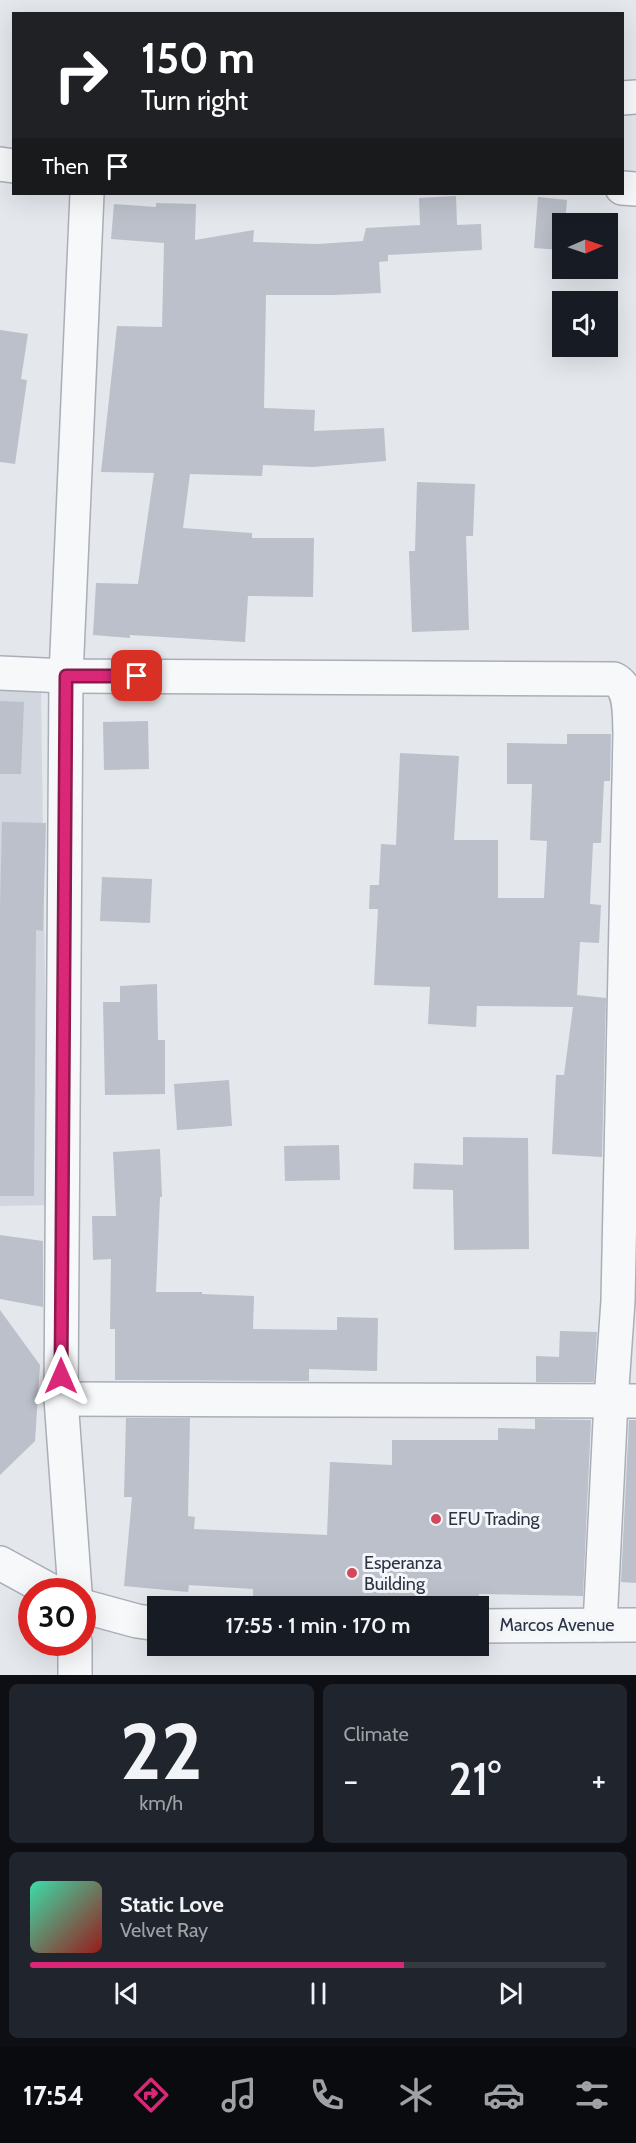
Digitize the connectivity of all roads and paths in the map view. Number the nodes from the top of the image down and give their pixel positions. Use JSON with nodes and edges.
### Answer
{"nodes":[{"id":1,"x":87,"y":195,"type":"edge"},
{"id":2,"x":0,"y":673,"type":"edge"},
{"id":3,"x":66,"y":676,"type":"junction"},
{"id":4,"x":61,"y":1399,"type":"junction"},
{"id":5,"x":623,"y":1401,"type":"edge"},
{"id":6,"x":0,"y":1563,"type":"edge"},
{"id":7,"x":27,"y":1578,"type":"edge"},
{"id":8,"x":74,"y":1578,"type":"edge"},
{"id":9,"x":96,"y":1610,"type":"edge"},
{"id":10,"x":147,"y":1622,"type":"edge"},
{"id":11,"x":600,"y":1625,"type":"junction"},
{"id":12,"x":636,"y":1625,"type":"edge"},
{"id":13,"x":489,"y":1626,"type":"edge"},
{"id":14,"x":75,"y":1656,"type":"edge"},
{"id":15,"x":75,"y":1675,"type":"edge"}],
"edges":[{"from":1,"to":3,"type":"street"},
{"from":2,"to":3,"type":"street"},
{"from":3,"to":4,"type":"street"},
{"from":3,"to":5,"type":"street"},
{"from":4,"to":5,"type":"street"},
{"from":4,"to":8,"type":"street"},
{"from":5,"to":11,"type":"street"},
{"from":6,"to":7,"type":"street"},
{"from":9,"to":10,"type":"street"},
{"from":11,"to":12,"type":"street","name":"Marcos Avenue"},
{"from":11,"to":13,"type":"street","name":"Marcos Avenue"},
{"from":14,"to":15,"type":"street"}]}
